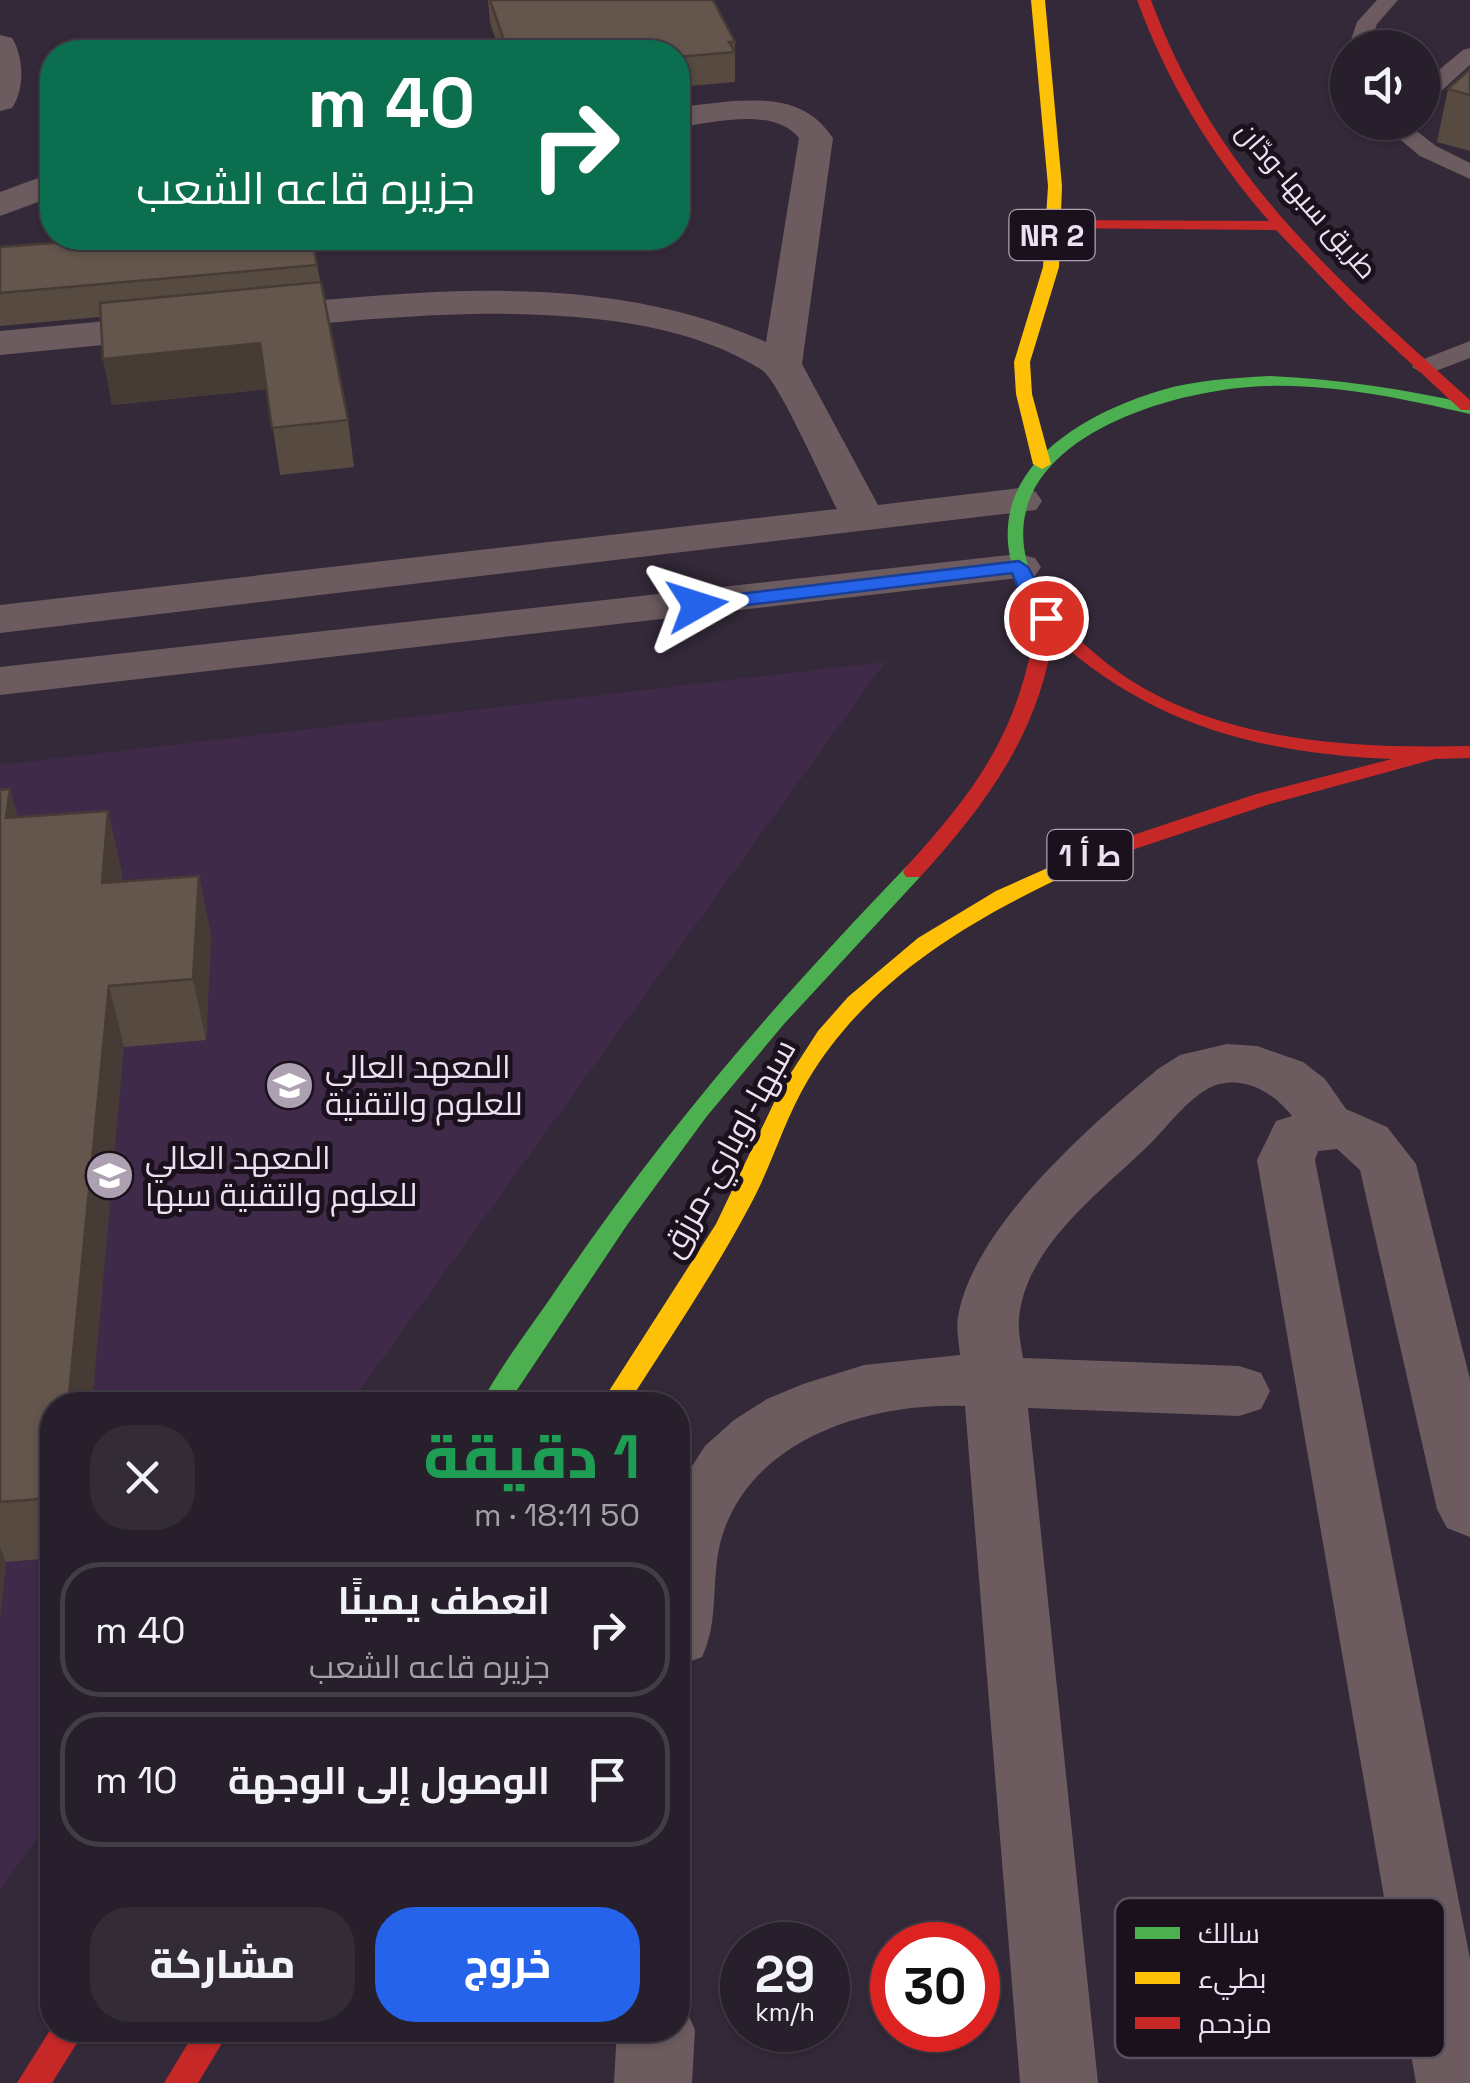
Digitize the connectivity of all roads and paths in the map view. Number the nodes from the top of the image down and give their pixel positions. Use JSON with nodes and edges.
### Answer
{"nodes":[{"id":1,"x":1038,"y":0,"type":"edge"},
{"id":2,"x":1144,"y":0,"type":"edge"},
{"id":3,"x":1388,"y":0,"type":"edge"},
{"id":4,"x":1364,"y":30,"type":"edge"},
{"id":5,"x":0,"y":45,"type":"edge"},
{"id":6,"x":1470,"y":54,"type":"edge"},
{"id":7,"x":1440,"y":80,"type":"edge"},
{"id":8,"x":0,"y":101,"type":"edge"},
{"id":9,"x":690,"y":116,"type":"edge"},
{"id":10,"x":1413,"y":140,"type":"edge"},
{"id":11,"x":1470,"y":172,"type":"edge"},
{"id":12,"x":40,"y":189,"type":"edge"},
{"id":13,"x":0,"y":205,"type":"edge"},
{"id":14,"x":1052,"y":225,"type":"junction"},
{"id":15,"x":1282,"y":226,"type":"junction"},
{"id":16,"x":0,"y":344,"type":"edge"},
{"id":17,"x":1470,"y":349,"type":"edge"},
{"id":18,"x":782,"y":364,"type":"junction"},
{"id":19,"x":1424,"y":368,"type":"junction"},
{"id":20,"x":1470,"y":409,"type":"edge"},
{"id":21,"x":1031,"y":482,"type":"junction"},
{"id":22,"x":863,"y":516,"type":"junction"},
{"id":23,"x":1019,"y":567,"type":"junction"},
{"id":24,"x":1046,"y":618,"type":"junction"},
{"id":25,"x":0,"y":619,"type":"edge"},
{"id":26,"x":0,"y":681,"type":"edge"},
{"id":27,"x":1470,"y":752,"type":"edge"},
{"id":28,"x":1427,"y":756,"type":"junction"},
{"id":29,"x":785,"y":1048,"type":"junction"},
{"id":30,"x":1327,"y":1126,"type":"junction"},
{"id":31,"x":994,"y":1382,"type":"junction"},
{"id":32,"x":1239,"y":1391,"type":"dead end"},
{"id":33,"x":501,"y":1392,"type":"edge"},
{"id":34,"x":621,"y":1392,"type":"edge"},
{"id":35,"x":1470,"y":1509,"type":"edge"},
{"id":36,"x":690,"y":1535,"type":"edge"},
{"id":37,"x":1421,"y":1898,"type":"edge"},
{"id":38,"x":1445,"y":2028,"type":"edge"},
{"id":39,"x":61,"y":2042,"type":"edge"},
{"id":40,"x":206,"y":2042,"type":"edge"},
{"id":41,"x":655,"y":2042,"type":"edge"},
{"id":42,"x":33,"y":2083,"type":"edge"},
{"id":43,"x":180,"y":2083,"type":"edge"},
{"id":44,"x":653,"y":2083,"type":"edge"},
{"id":45,"x":1059,"y":2083,"type":"edge"},
{"id":46,"x":1455,"y":2083,"type":"edge"}],
"edges":[{"from":1,"to":14,"type":"highway","number":"NR 2"},
{"from":2,"to":15,"type":"highway","name":"طريق سبها-ودّان"},
{"from":3,"to":4,"type":"lane"},
{"from":5,"to":8,"type":"street"},
{"from":6,"to":7,"type":"lane"},
{"from":9,"to":18,"type":"street"},
{"from":10,"to":11,"type":"lane"},
{"from":12,"to":13,"type":"street"},
{"from":14,"to":15,"type":"highway"},
{"from":14,"to":21,"type":"highway","number":"NR 2"},
{"from":15,"to":19,"type":"highway","name":"طريق سبها-ودّان"},
{"from":16,"to":18,"type":"street"},
{"from":17,"to":19,"type":"lane"},
{"from":18,"to":22,"type":"street"},
{"from":19,"to":20,"type":"highway","name":"طريق سبها-ودّان"},
{"from":20,"to":21,"type":"highway"},
{"from":21,"to":22,"type":"street"},
{"from":21,"to":23,"type":"highway"},
{"from":22,"to":25,"type":"street"},
{"from":23,"to":24,"type":"highway"},
{"from":23,"to":26,"type":"street"},
{"from":24,"to":28,"type":"highway"},
{"from":24,"to":29,"type":"highway","name":"سبها-اوباري-مرزق","number":"ط أ 1"},
{"from":27,"to":28,"type":"highway"},
{"from":28,"to":29,"type":"highway","name":"سبها-اوباري-مرزق","number":"ط أ 1"},
{"from":29,"to":33,"type":"highway","name":"سبها-اوباري-مرزق","number":"ط أ 1"},
{"from":29,"to":34,"type":"highway","name":"سبها-اوباري-مرزق","number":"ط أ 1"},
{"from":30,"to":31,"type":"street"},
{"from":30,"to":35,"type":"street"},
{"from":30,"to":37,"type":"street"},
{"from":31,"to":32,"type":"street"},
{"from":31,"to":36,"type":"street"},
{"from":31,"to":45,"type":"street"},
{"from":38,"to":46,"type":"street"},
{"from":39,"to":42,"type":"highway"},
{"from":40,"to":43,"type":"highway"},
{"from":41,"to":44,"type":"street"}]}
